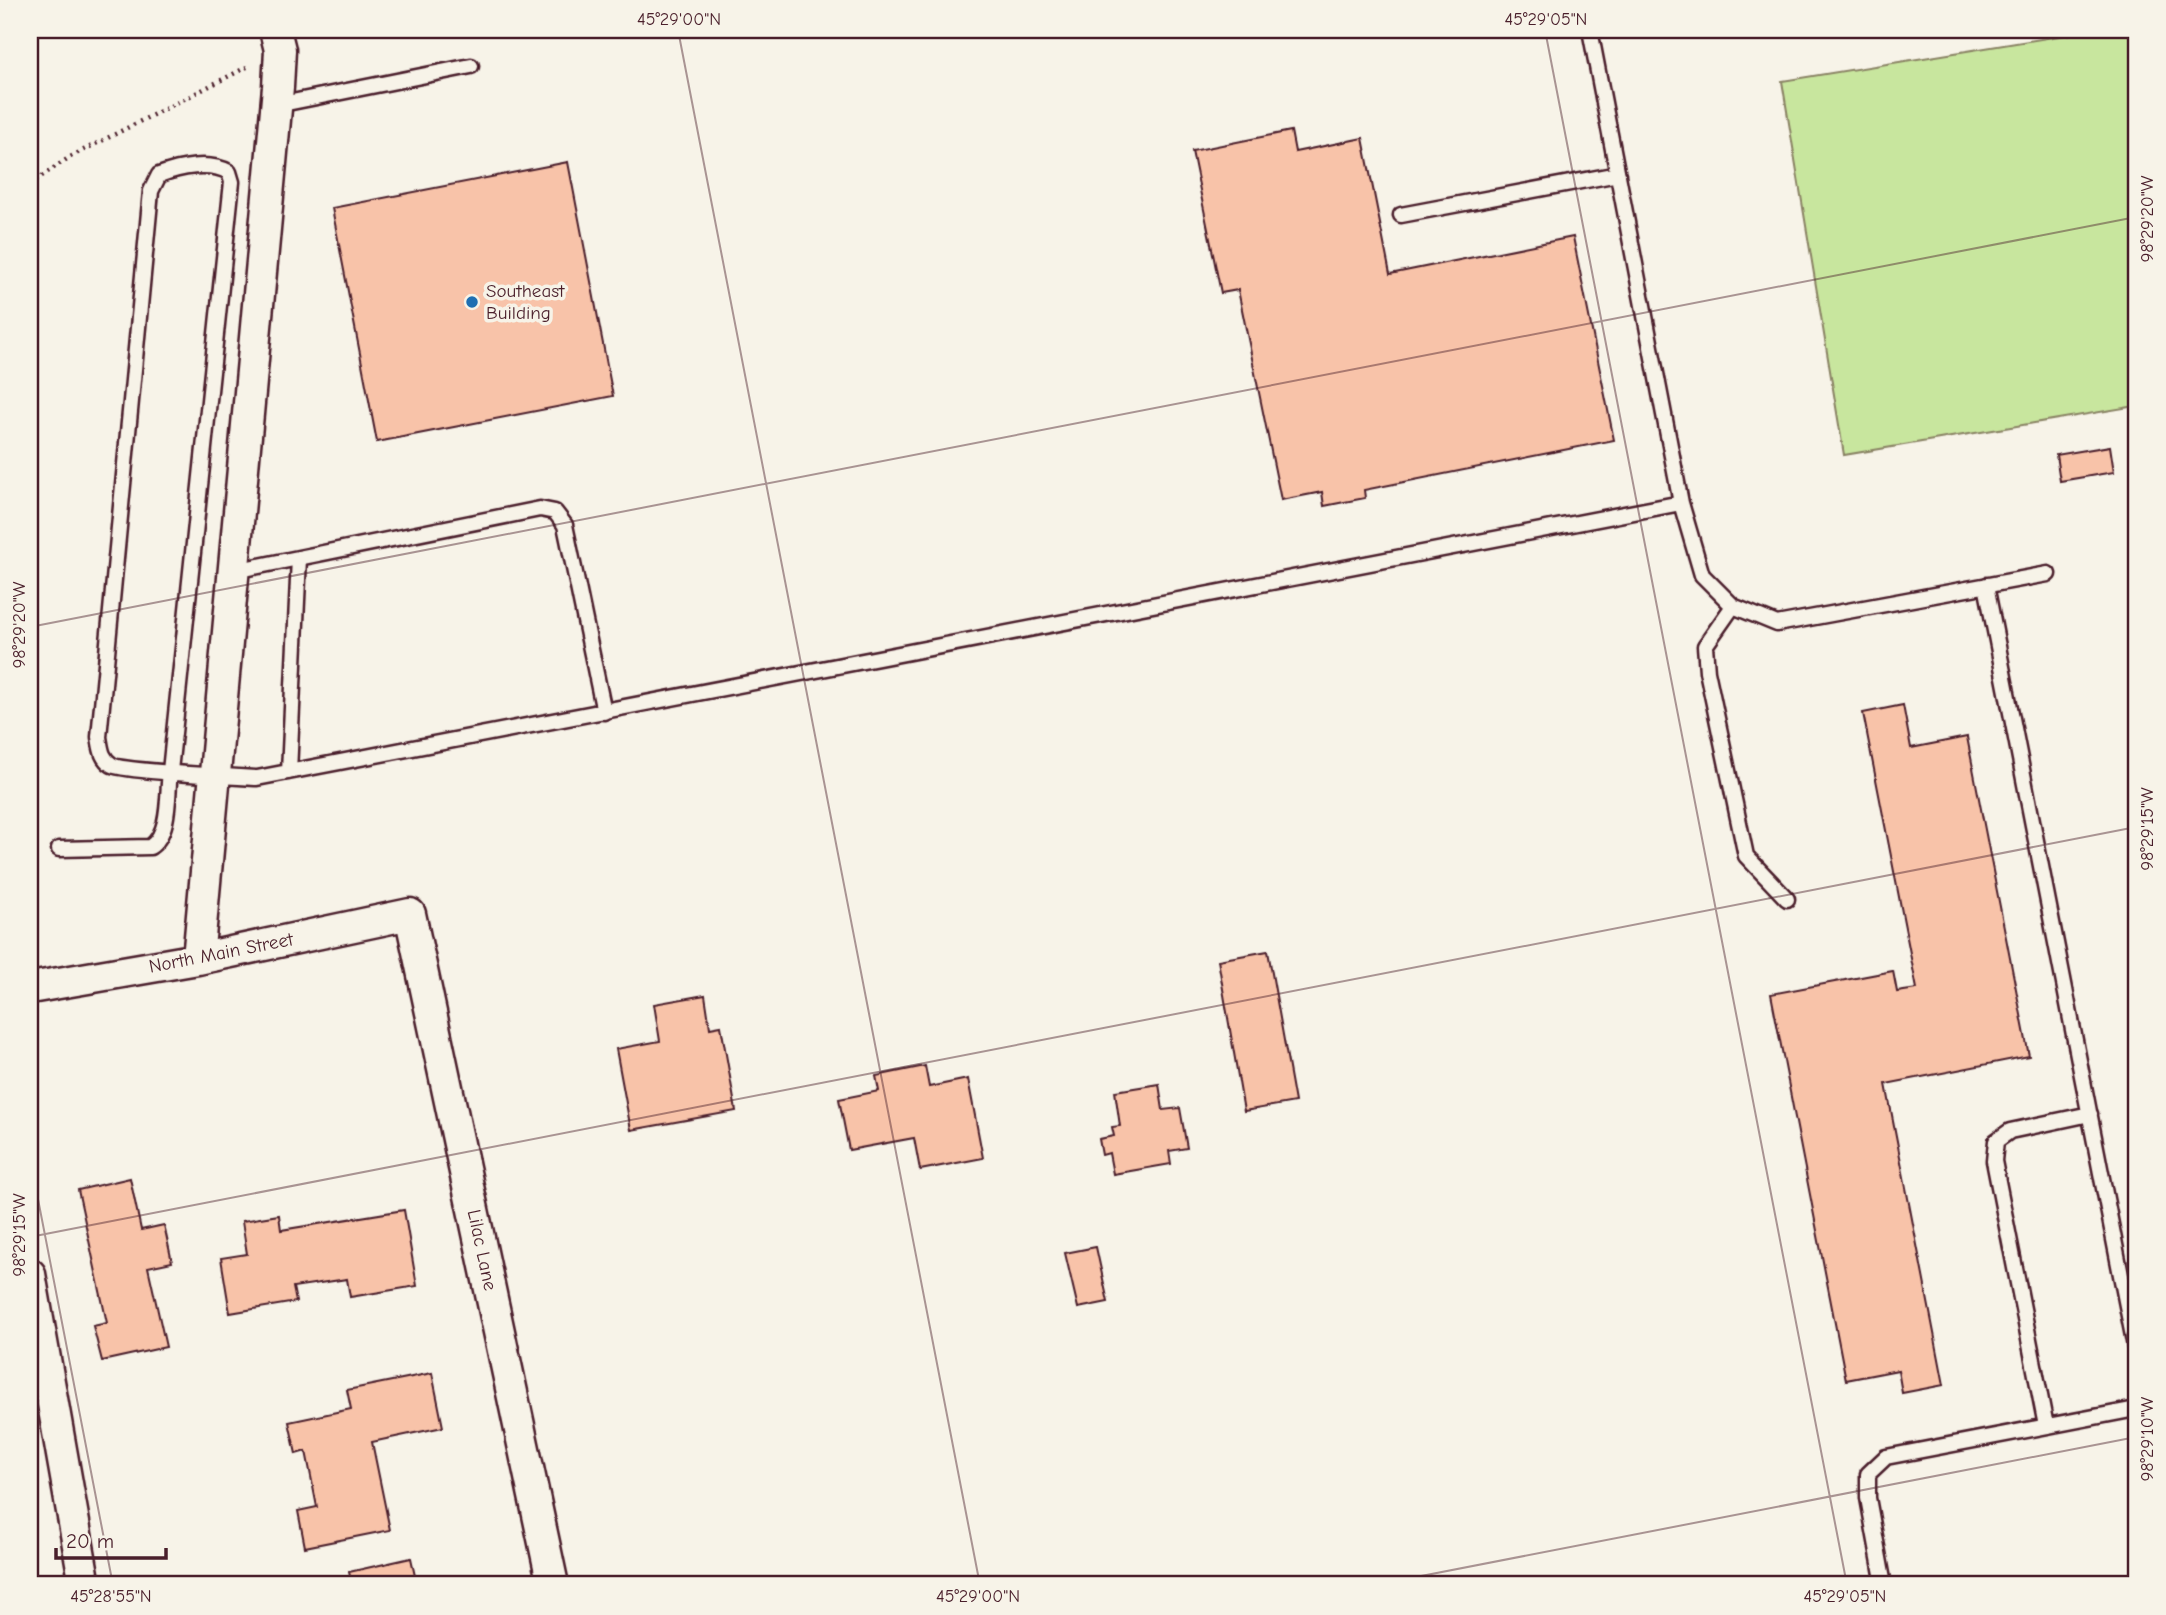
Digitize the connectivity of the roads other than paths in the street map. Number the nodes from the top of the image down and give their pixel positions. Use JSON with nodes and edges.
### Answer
{"nodes":[{"id":1,"x":1590,"y":30,"type":"edge"},
{"id":2,"x":277,"y":40,"type":"edge"},
{"id":3,"x":471,"y":66,"type":"dead end"},
{"id":4,"x":277,"y":105,"type":"junction"},
{"id":5,"x":1618,"y":174,"type":"junction"},
{"id":6,"x":1401,"y":215,"type":"dead end"},
{"id":7,"x":1681,"y":503,"type":"junction"},
{"id":8,"x":299,"y":558,"type":"junction"},
{"id":9,"x":234,"y":571,"type":"junction"},
{"id":10,"x":2048,"y":574,"type":"dead end"},
{"id":11,"x":1986,"y":585,"type":"junction"},
{"id":12,"x":1733,"y":606,"type":"junction"},
{"id":13,"x":604,"y":712,"type":"junction"},
{"id":14,"x":170,"y":771,"type":"junction"},
{"id":15,"x":289,"y":772,"type":"junction"},
{"id":16,"x":216,"y":776,"type":"junction"},
{"id":17,"x":60,"y":849,"type":"dead end"},
{"id":18,"x":1787,"y":899,"type":"dead end"},
{"id":19,"x":410,"y":914,"type":"joint"},
{"id":20,"x":198,"y":959,"type":"junction"},
{"id":21,"x":30,"y":988,"type":"edge"},
{"id":22,"x":2090,"y":1114,"type":"junction"},
{"id":23,"x":30,"y":1274,"type":"edge"},
{"id":24,"x":2136,"y":1352,"type":"edge"},
{"id":25,"x":2136,"y":1409,"type":"edge"},
{"id":26,"x":2046,"y":1426,"type":"junction"},
{"id":27,"x":85,"y":1585,"type":"edge"},
{"id":28,"x":553,"y":1585,"type":"edge"},
{"id":29,"x":1884,"y":1585,"type":"edge"}],
"edges":[{"from":1,"to":5,"type":"lane"},
{"from":2,"to":4,"type":"street"},
{"from":3,"to":4,"type":"lane"},
{"from":4,"to":9,"type":"street"},
{"from":5,"to":6,"type":"lane"},
{"from":5,"to":7,"type":"lane"},
{"from":7,"to":12,"type":"lane"},
{"from":7,"to":13,"type":"lane"},
{"from":8,"to":9,"type":"lane"},
{"from":8,"to":13,"type":"lane"},
{"from":8,"to":15,"type":"lane"},
{"from":9,"to":16,"type":"street"},
{"from":10,"to":11,"type":"lane"},
{"from":11,"to":12,"type":"lane"},
{"from":11,"to":22,"type":"lane"},
{"from":12,"to":18,"type":"lane"},
{"from":13,"to":15,"type":"lane"},
{"from":14,"to":14,"type":"lane"},
{"from":14,"to":16,"type":"lane"},
{"from":14,"to":17,"type":"lane"},
{"from":15,"to":16,"type":"lane"},
{"from":16,"to":20,"type":"street"},
{"from":19,"to":20,"type":"street","name":"North Main Street"},
{"from":19,"to":28,"type":"street","name":"Lilac Lane"},
{"from":20,"to":21,"type":"street","name":"North Main Street"},
{"from":22,"to":24,"type":"lane"},
{"from":22,"to":26,"type":"lane"},
{"from":23,"to":27,"type":"street"},
{"from":25,"to":26,"type":"lane"},
{"from":26,"to":29,"type":"lane"}]}
